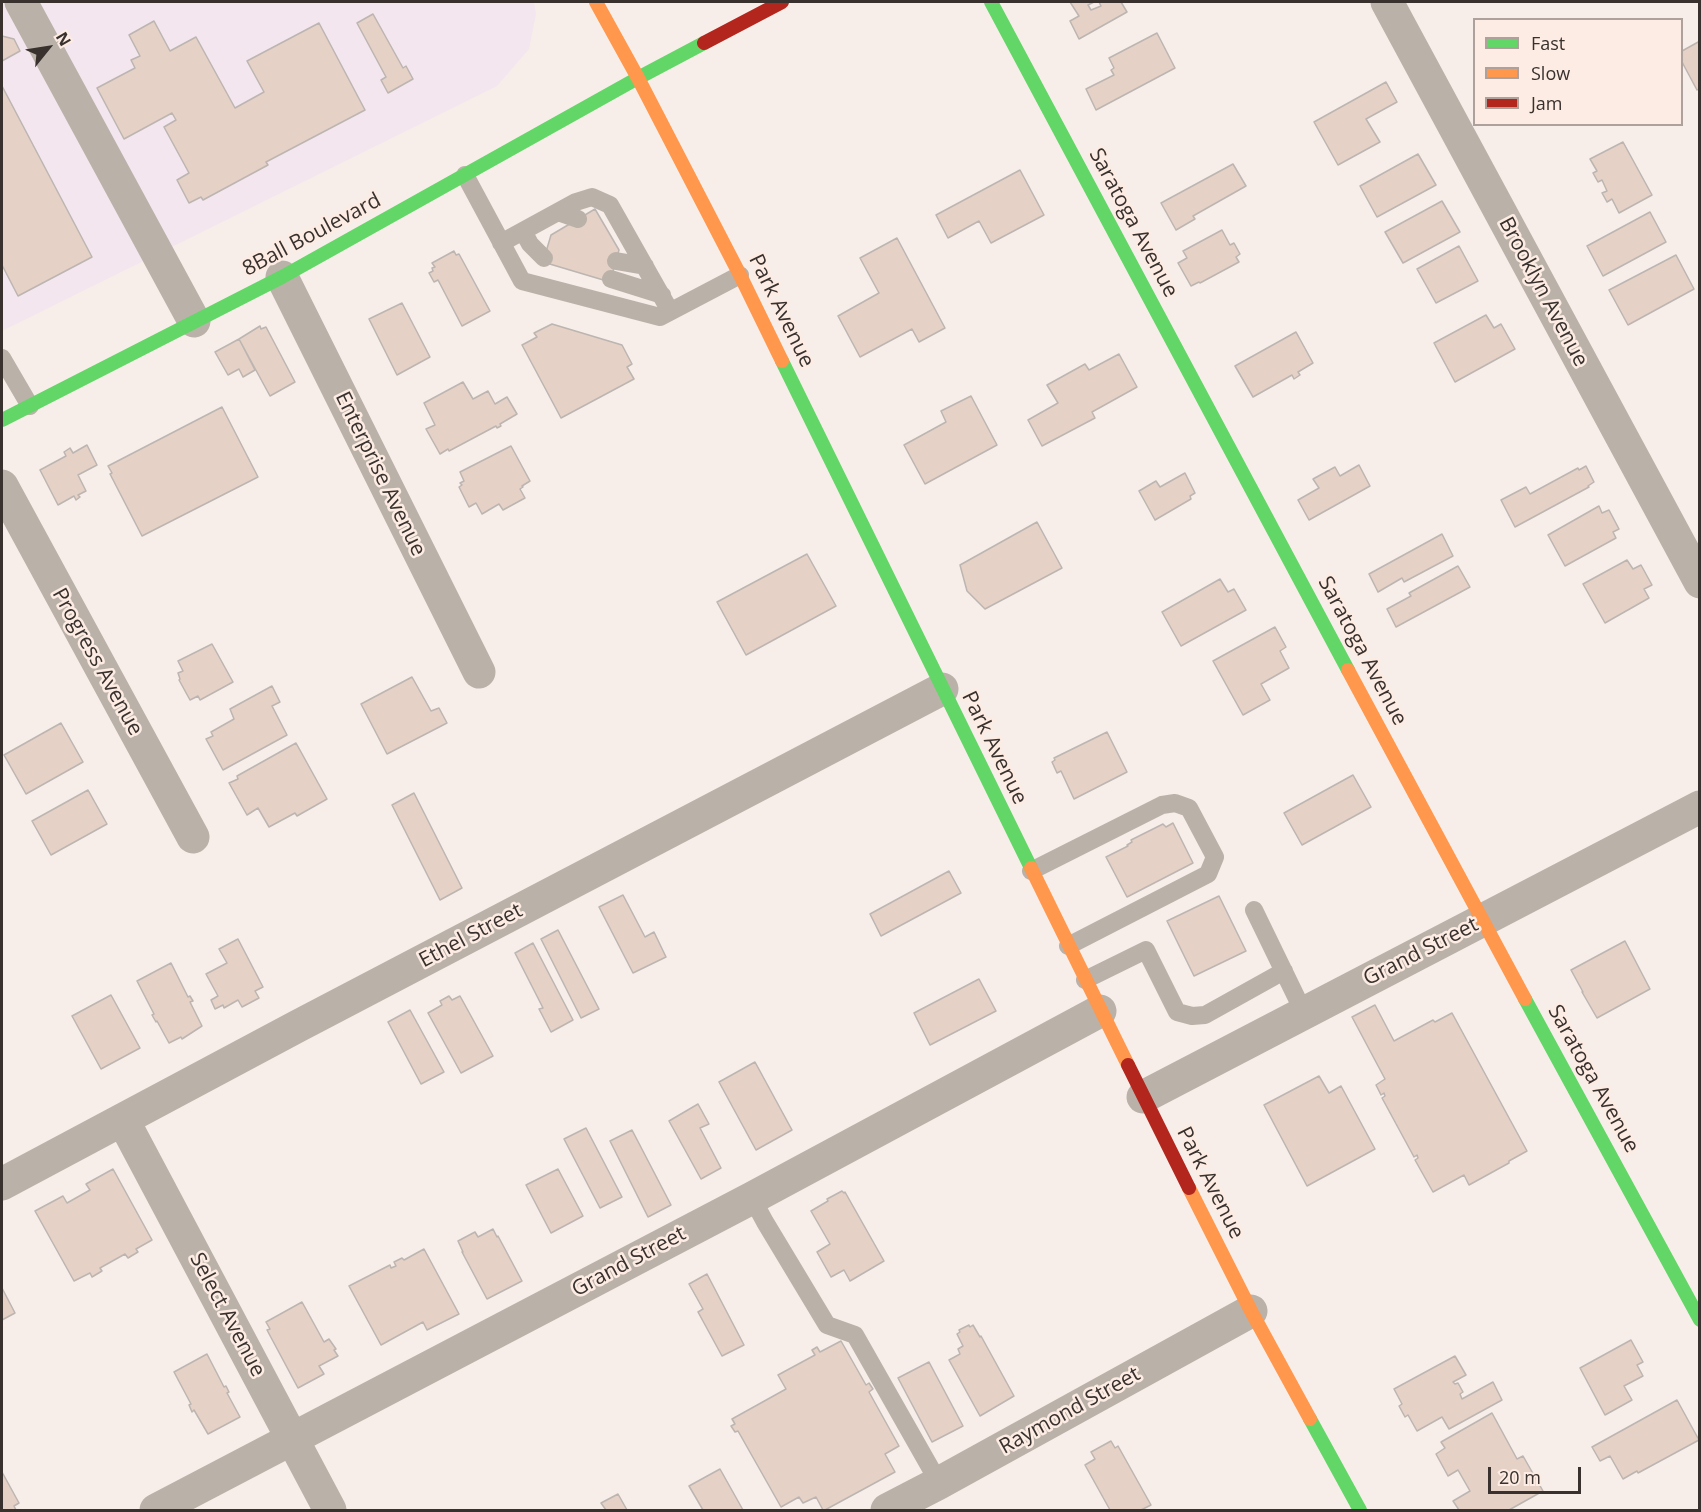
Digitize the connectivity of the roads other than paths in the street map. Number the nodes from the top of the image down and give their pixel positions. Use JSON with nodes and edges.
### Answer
{"nodes":[{"id":1,"x":21,"y":2,"type":"edge"},
{"id":2,"x":596,"y":2,"type":"edge"},
{"id":3,"x":782,"y":2,"type":"edge"},
{"id":4,"x":991,"y":2,"type":"edge"},
{"id":5,"x":1387,"y":2,"type":"edge"},
{"id":6,"x":638,"y":78,"type":"junction"},
{"id":7,"x":465,"y":175,"type":"junction"},
{"id":8,"x":558,"y":212,"type":"junction"},
{"id":9,"x":578,"y":219,"type":"dead end"},
{"id":10,"x":607,"y":228,"type":"dead end"},
{"id":11,"x":628,"y":236,"type":"junction"},
{"id":12,"x":501,"y":243,"type":"junction"},
{"id":13,"x":616,"y":261,"type":"dead end"},
{"id":14,"x":645,"y":266,"type":"junction"},
{"id":15,"x":740,"y":275,"type":"junction"},
{"id":16,"x":282,"y":277,"type":"junction"},
{"id":17,"x":611,"y":279,"type":"dead end"},
{"id":18,"x":666,"y":303,"type":"junction"},
{"id":19,"x":194,"y":321,"type":"junction"},
{"id":20,"x":2,"y":358,"type":"edge"},
{"id":21,"x":30,"y":406,"type":"junction"},
{"id":22,"x":2,"y":420,"type":"edge"},
{"id":23,"x":2,"y":486,"type":"edge"},
{"id":24,"x":1700,"y":582,"type":"edge"},
{"id":25,"x":478,"y":672,"type":"dead end"},
{"id":26,"x":942,"y":689,"type":"junction"},
{"id":27,"x":1700,"y":807,"type":"edge"},
{"id":28,"x":193,"y":837,"type":"dead end"},
{"id":29,"x":1031,"y":871,"type":"junction"},
{"id":30,"x":1254,"y":910,"type":"dead end"},
{"id":31,"x":1482,"y":921,"type":"junction"},
{"id":32,"x":1068,"y":946,"type":"junction"},
{"id":33,"x":1284,"y":972,"type":"junction"},
{"id":34,"x":1085,"y":980,"type":"junction"},
{"id":35,"x":1100,"y":1011,"type":"junction"},
{"id":36,"x":1304,"y":1013,"type":"junction"},
{"id":37,"x":1143,"y":1097,"type":"junction"},
{"id":38,"x":123,"y":1120,"type":"junction"},
{"id":39,"x":2,"y":1184,"type":"edge"},
{"id":40,"x":752,"y":1198,"type":"junction"},
{"id":41,"x":1251,"y":1311,"type":"junction"},
{"id":42,"x":1700,"y":1320,"type":"edge"},
{"id":43,"x":292,"y":1438,"type":"junction"},
{"id":44,"x":939,"y":1483,"type":"junction"},
{"id":45,"x":156,"y":1510,"type":"edge"},
{"id":46,"x":330,"y":1510,"type":"edge"},
{"id":47,"x":888,"y":1510,"type":"edge"},
{"id":48,"x":1360,"y":1510,"type":"edge"}],
"edges":[{"from":1,"to":19,"type":"street"},
{"from":2,"to":6,"type":"main road","name":"Park Avenue"},
{"from":3,"to":6,"type":"main road","name":"8Ball Boulevard"},
{"from":4,"to":31,"type":"main road","name":"Saratoga Avenue"},
{"from":5,"to":24,"type":"street","name":"Brooklyn Avenue"},
{"from":6,"to":7,"type":"main road","name":"8Ball Boulevard"},
{"from":6,"to":15,"type":"main road","name":"Park Avenue"},
{"from":7,"to":12,"type":"lane"},
{"from":7,"to":16,"type":"main road","name":"8Ball Boulevard"},
{"from":8,"to":9,"type":"lane"},
{"from":8,"to":11,"type":"lane"},
{"from":8,"to":12,"type":"lane"},
{"from":10,"to":11,"type":"lane"},
{"from":11,"to":14,"type":"lane"},
{"from":12,"to":18,"type":"lane"},
{"from":13,"to":14,"type":"lane"},
{"from":14,"to":18,"type":"lane"},
{"from":15,"to":18,"type":"lane"},
{"from":15,"to":26,"type":"main road","name":"Park Avenue"},
{"from":16,"to":19,"type":"main road","name":"8Ball Boulevard"},
{"from":16,"to":25,"type":"street","name":"Enterprise Avenue"},
{"from":17,"to":18,"type":"lane"},
{"from":19,"to":21,"type":"main road","name":"8Ball Boulevard"},
{"from":20,"to":21,"type":"lane"},
{"from":21,"to":22,"type":"main road","name":"8Ball Boulevard"},
{"from":23,"to":28,"type":"street","name":"Progress Avenue"},
{"from":26,"to":29,"type":"main road","name":"Park Avenue"},
{"from":26,"to":38,"type":"street","name":"Ethel Street"},
{"from":27,"to":31,"type":"street","name":"Grand Street"},
{"from":29,"to":32,"type":"main road","name":"Park Avenue"},
{"from":29,"to":32,"type":"lane"},
{"from":30,"to":33,"type":"lane"},
{"from":31,"to":36,"type":"street","name":"Grand Street"},
{"from":31,"to":42,"type":"main road","name":"Saratoga Avenue"},
{"from":32,"to":34,"type":"main road","name":"Park Avenue"},
{"from":33,"to":34,"type":"lane"},
{"from":33,"to":36,"type":"lane"},
{"from":34,"to":35,"type":"main road","name":"Park Avenue"},
{"from":35,"to":37,"type":"main road","name":"Park Avenue"},
{"from":35,"to":40,"type":"street","name":"Grand Street"},
{"from":36,"to":37,"type":"street","name":"Grand Street"},
{"from":37,"to":41,"type":"main road","name":"Park Avenue"},
{"from":38,"to":39,"type":"street","name":"Ethel Street"},
{"from":38,"to":43,"type":"street","name":"Select Avenue"},
{"from":40,"to":43,"type":"street","name":"Grand Street"},
{"from":40,"to":44,"type":"lane"},
{"from":41,"to":44,"type":"street","name":"Raymond Street"},
{"from":41,"to":48,"type":"main road","name":"Park Avenue"},
{"from":43,"to":45,"type":"street","name":"Grand Street"},
{"from":43,"to":46,"type":"street","name":"Select Avenue"},
{"from":44,"to":47,"type":"street","name":"Raymond Street"}]}
